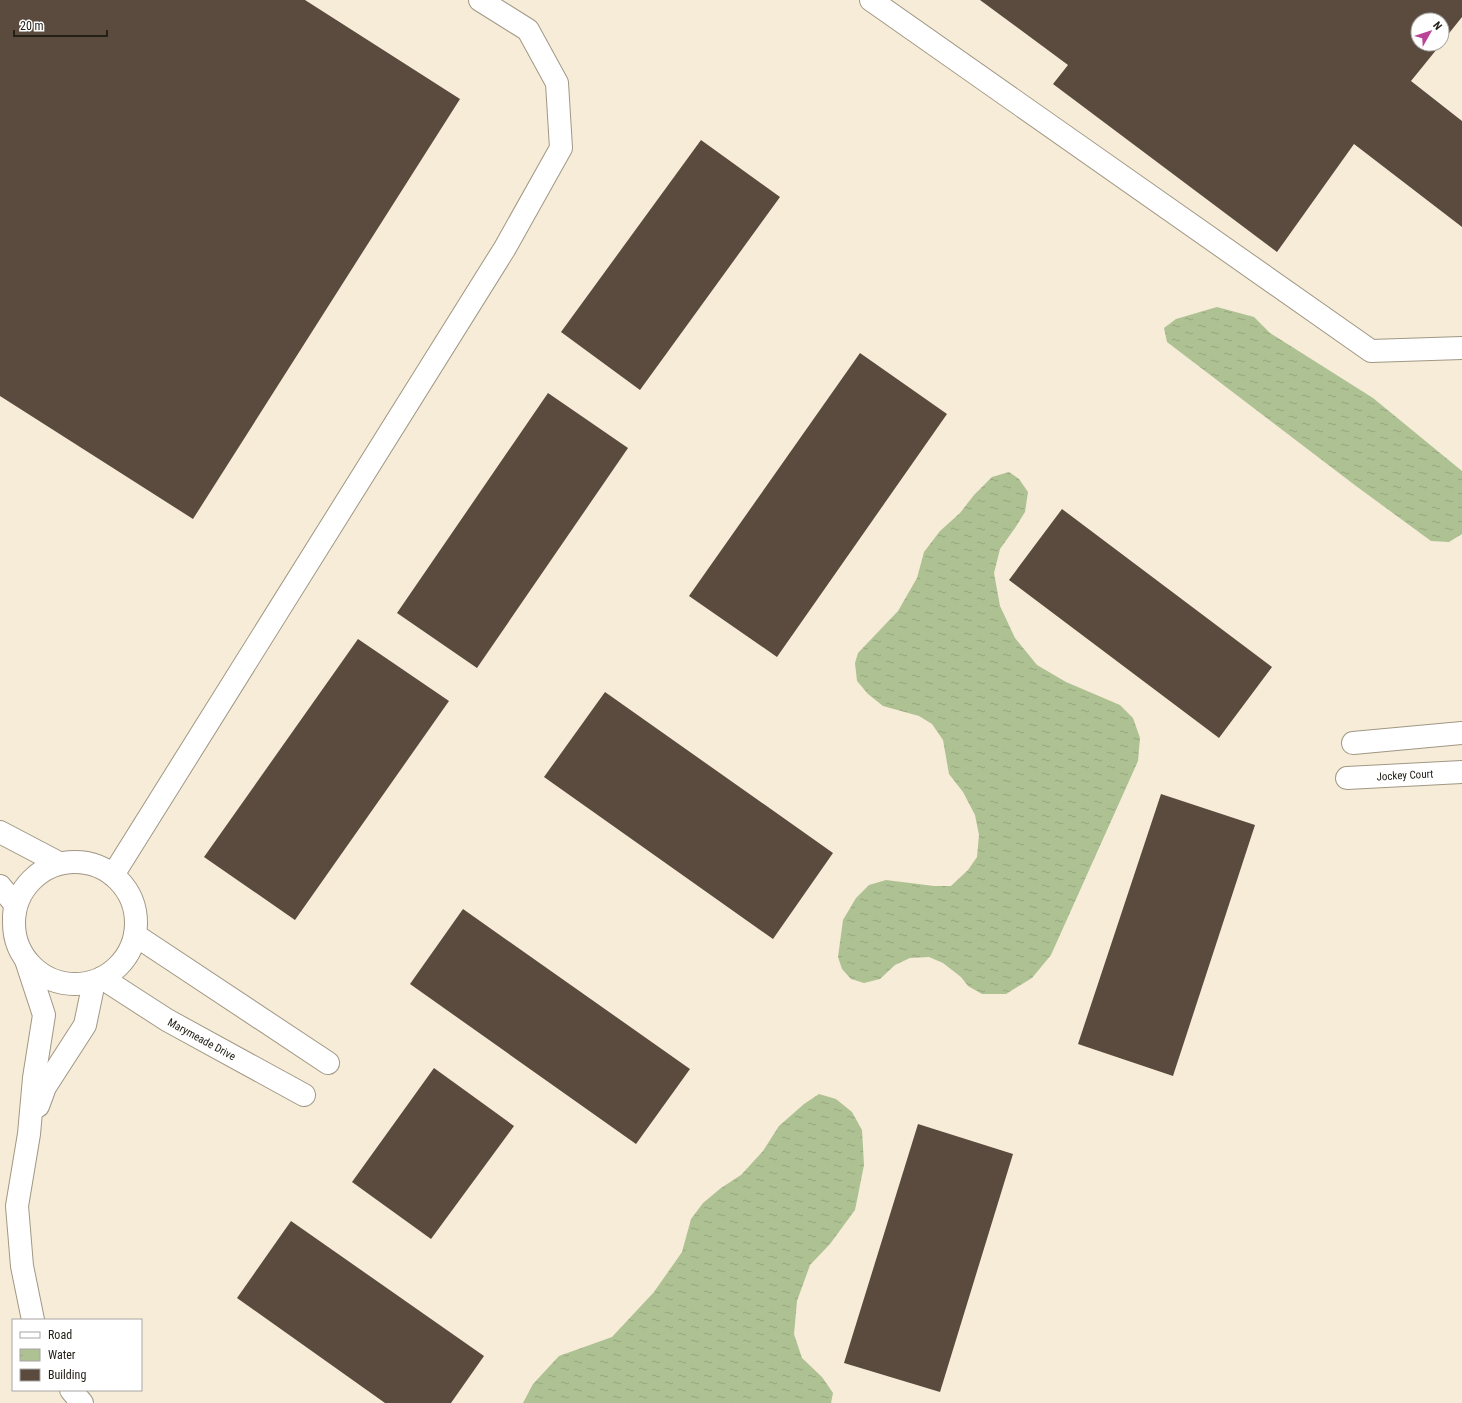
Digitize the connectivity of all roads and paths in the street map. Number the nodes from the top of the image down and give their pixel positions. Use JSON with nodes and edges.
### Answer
{"nodes":[{"id":1,"x":480,"y":0,"type":"edge"},
{"id":2,"x":871,"y":0,"type":"edge"},
{"id":3,"x":1462,"y":348,"type":"edge"},
{"id":4,"x":1462,"y":733,"type":"edge"},
{"id":5,"x":1353,"y":743,"type":"dead end"},
{"id":6,"x":1462,"y":772,"type":"edge"},
{"id":7,"x":1347,"y":778,"type":"dead end"},
{"id":8,"x":0,"y":832,"type":"edge"},
{"id":9,"x":59,"y":863,"type":"junction"},
{"id":10,"x":113,"y":875,"type":"junction"},
{"id":11,"x":0,"y":886,"type":"edge"},
{"id":12,"x":13,"y":928,"type":"junction"},
{"id":13,"x":135,"y":935,"type":"junction"},
{"id":14,"x":26,"y":960,"type":"junction"},
{"id":15,"x":98,"y":980,"type":"junction"},
{"id":16,"x":328,"y":1063,"type":"dead end"},
{"id":17,"x":304,"y":1095,"type":"dead end"},
{"id":18,"x":29,"y":1134,"type":"junction"},
{"id":19,"x":33,"y":1319,"type":"edge"},
{"id":20,"x":72,"y":1391,"type":"edge"},
{"id":21,"x":82,"y":1403,"type":"edge"}],
"edges":[{"from":1,"to":10,"type":"street"},
{"from":2,"to":3,"type":"street"},
{"from":4,"to":5,"type":"street"},
{"from":6,"to":7,"type":"street","name":"Jockey Court"},
{"from":8,"to":9,"type":"street"},
{"from":9,"to":10,"type":"street"},
{"from":9,"to":12,"type":"street"},
{"from":10,"to":13,"type":"street"},
{"from":11,"to":12,"type":"street"},
{"from":12,"to":14,"type":"street"},
{"from":13,"to":15,"type":"street"},
{"from":13,"to":16,"type":"street"},
{"from":14,"to":15,"type":"street"},
{"from":14,"to":18,"type":"street"},
{"from":15,"to":17,"type":"street","name":"Marymeade Drive"},
{"from":15,"to":18,"type":"street"},
{"from":18,"to":19,"type":"street"},
{"from":20,"to":21,"type":"street"}]}
